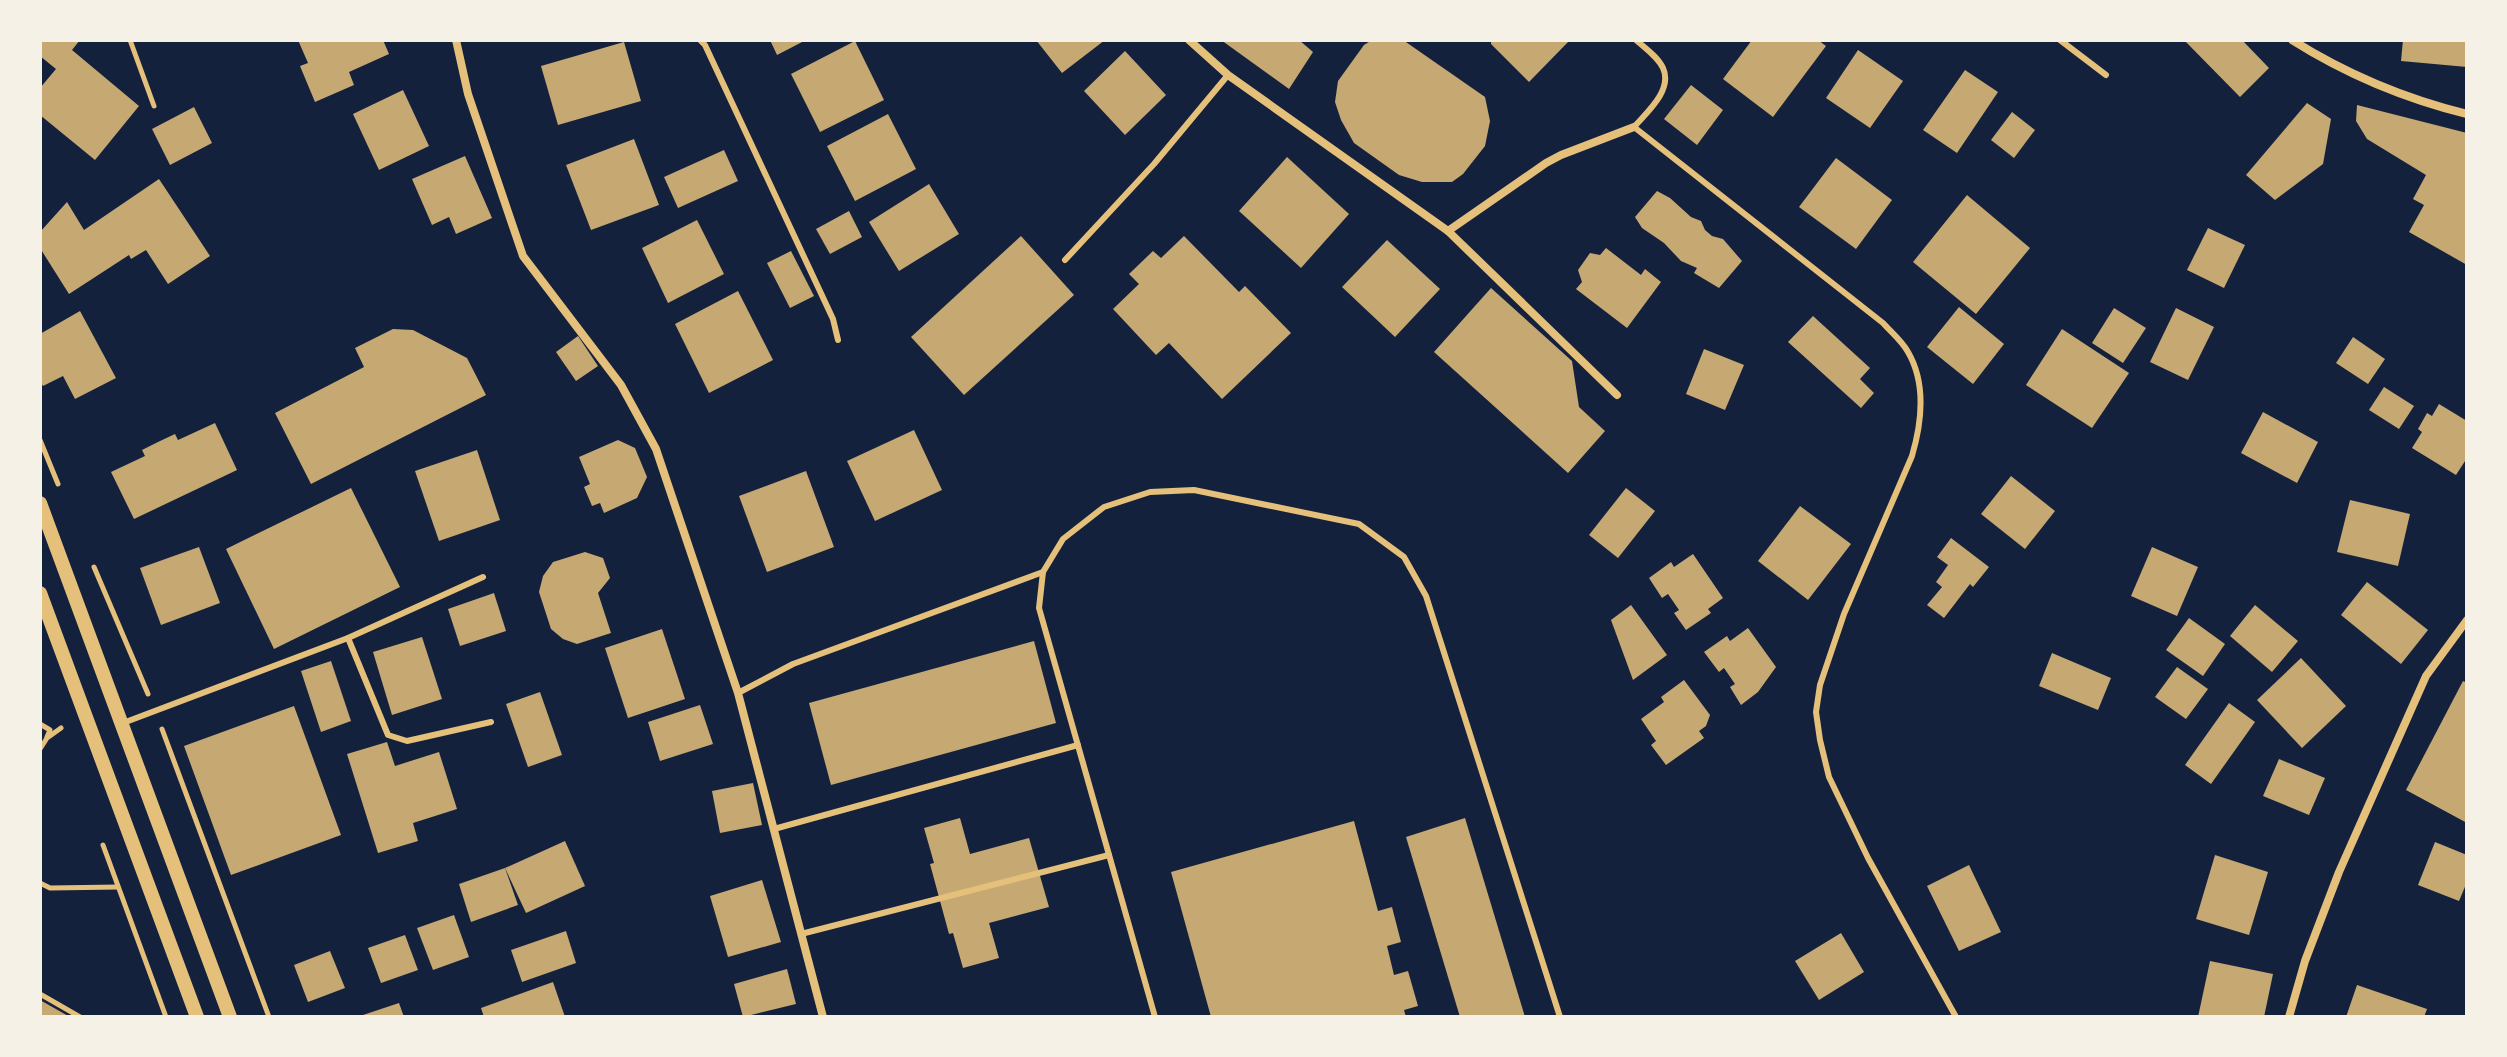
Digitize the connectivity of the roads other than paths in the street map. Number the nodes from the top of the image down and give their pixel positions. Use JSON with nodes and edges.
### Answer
{"nodes":[{"id":1,"x":456,"y":40,"type":"edge"},
{"id":2,"x":700,"y":40,"type":"edge"},
{"id":3,"x":1189,"y":40,"type":"edge"},
{"id":4,"x":1636,"y":40,"type":"edge"},
{"id":5,"x":2060,"y":40,"type":"edge"},
{"id":6,"x":2292,"y":40,"type":"edge"},
{"id":7,"x":1228,"y":75,"type":"junction"},
{"id":8,"x":2106,"y":75,"type":"dead end"},
{"id":9,"x":2467,"y":114,"type":"edge"},
{"id":10,"x":1634,"y":127,"type":"junction"},
{"id":11,"x":1448,"y":231,"type":"junction"},
{"id":12,"x":1065,"y":260,"type":"dead end"},
{"id":13,"x":838,"y":340,"type":"dead end"},
{"id":14,"x":1617,"y":395,"type":"dead end"},
{"id":15,"x":40,"y":503,"type":"edge"},
{"id":16,"x":1043,"y":572,"type":"junction"},
{"id":17,"x":483,"y":577,"type":"dead end"},
{"id":18,"x":40,"y":593,"type":"edge"},
{"id":19,"x":2467,"y":620,"type":"edge"},
{"id":20,"x":348,"y":638,"type":"junction"},
{"id":21,"x":738,"y":693,"type":"junction"},
{"id":22,"x":491,"y":722,"type":"dead end"},
{"id":23,"x":123,"y":723,"type":"junction"},
{"id":24,"x":1078,"y":745,"type":"junction"},
{"id":25,"x":774,"y":829,"type":"junction"},
{"id":26,"x":1109,"y":855,"type":"junction"},
{"id":27,"x":801,"y":934,"type":"junction"},
{"id":28,"x":197,"y":1017,"type":"edge"},
{"id":29,"x":230,"y":1017,"type":"edge"},
{"id":30,"x":823,"y":1017,"type":"edge"},
{"id":31,"x":1155,"y":1017,"type":"edge"},
{"id":32,"x":1560,"y":1017,"type":"edge"},
{"id":33,"x":1956,"y":1017,"type":"edge"},
{"id":34,"x":2289,"y":1017,"type":"edge"}],
"edges":[{"from":1,"to":21,"type":"street"},
{"from":2,"to":13,"type":"lane"},
{"from":3,"to":7,"type":"street"},
{"from":4,"to":10,"type":"lane"},
{"from":5,"to":8,"type":"lane"},
{"from":6,"to":9,"type":"street"},
{"from":7,"to":11,"type":"street"},
{"from":7,"to":12,"type":"lane"},
{"from":10,"to":11,"type":"street"},
{"from":10,"to":33,"type":"lane"},
{"from":11,"to":14,"type":"street"},
{"from":15,"to":23,"type":"street"},
{"from":16,"to":21,"type":"lane"},
{"from":16,"to":24,"type":"lane"},
{"from":16,"to":32,"type":"lane"},
{"from":17,"to":20,"type":"lane"},
{"from":18,"to":28,"type":"street"},
{"from":19,"to":34,"type":"street"},
{"from":20,"to":22,"type":"lane"},
{"from":20,"to":23,"type":"lane"},
{"from":21,"to":25,"type":"street"},
{"from":23,"to":29,"type":"street"},
{"from":24,"to":25,"type":"lane"},
{"from":24,"to":26,"type":"lane"},
{"from":25,"to":27,"type":"street"},
{"from":26,"to":27,"type":"lane"},
{"from":26,"to":31,"type":"lane"},
{"from":27,"to":30,"type":"street"}]}
